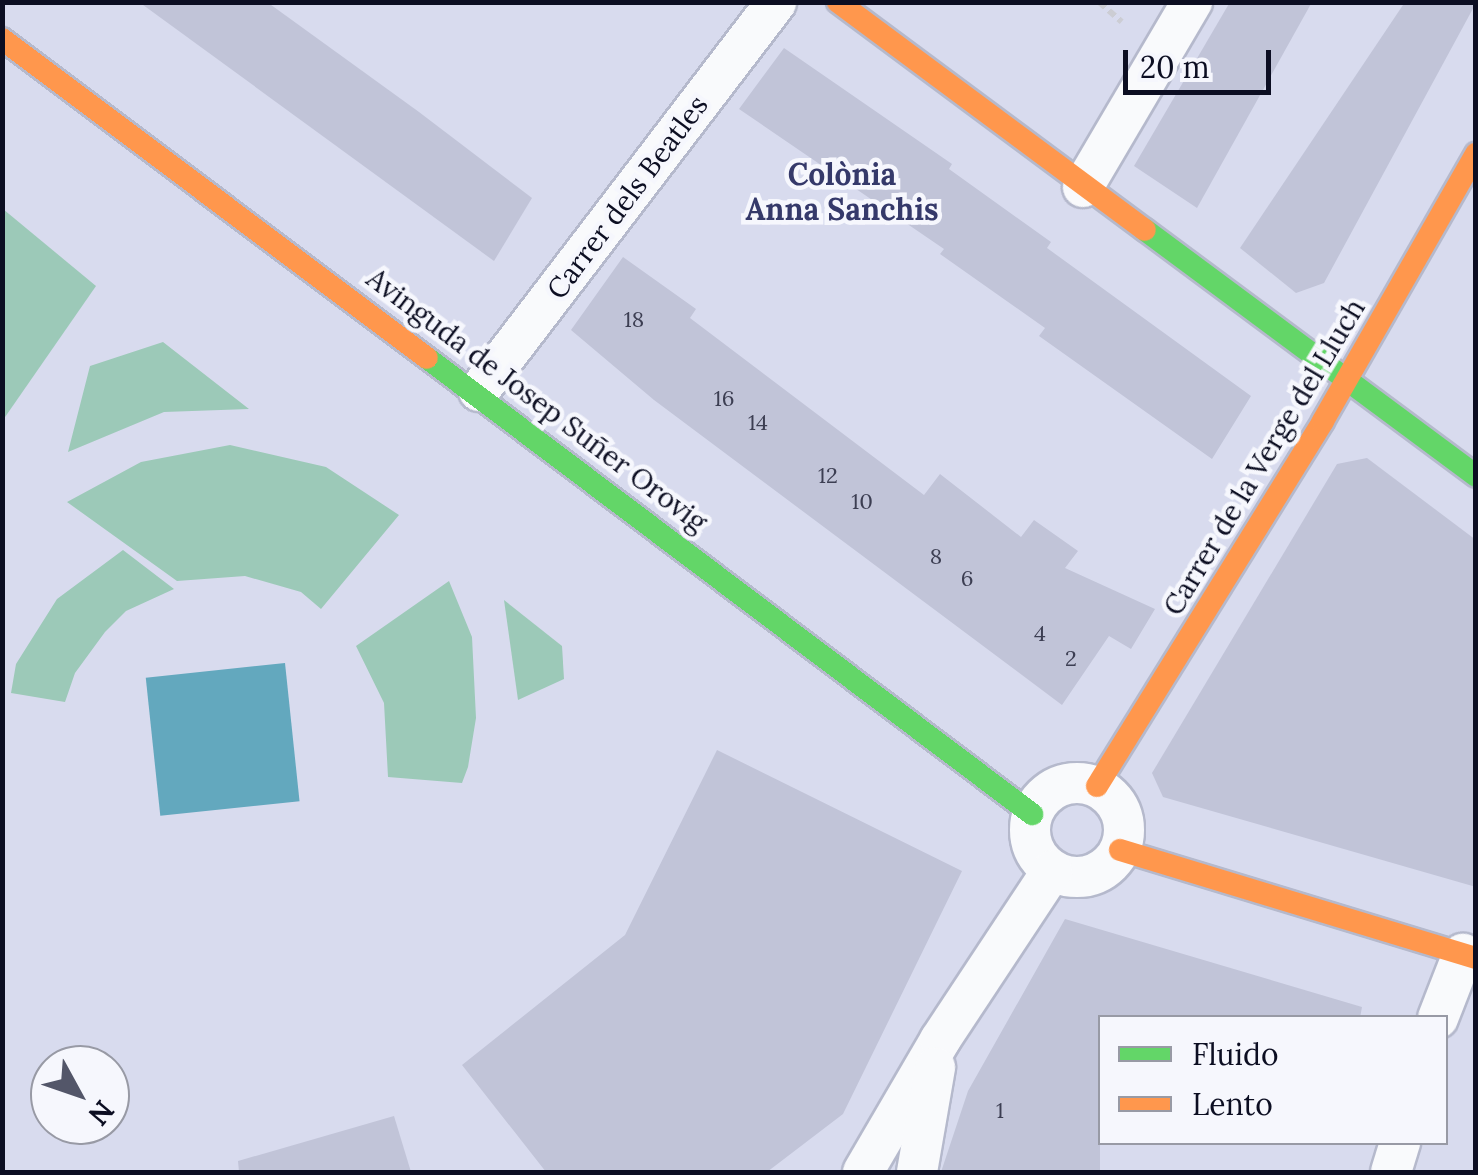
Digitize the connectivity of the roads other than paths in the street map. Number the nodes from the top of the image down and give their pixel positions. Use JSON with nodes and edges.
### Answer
{"nodes":[{"id":1,"x":776,"y":2,"type":"edge"},
{"id":2,"x":838,"y":2,"type":"edge"},
{"id":3,"x":1192,"y":2,"type":"edge"},
{"id":4,"x":2,"y":39,"type":"edge"},
{"id":5,"x":1476,"y":154,"type":"edge"},
{"id":6,"x":1083,"y":187,"type":"junction"},
{"id":7,"x":1348,"y":381,"type":"junction"},
{"id":8,"x":478,"y":391,"type":"junction"},
{"id":9,"x":1476,"y":476,"type":"edge"},
{"id":10,"x":1097,"y":786,"type":"junction"},
{"id":11,"x":1032,"y":814,"type":"junction"},
{"id":12,"x":1120,"y":850,"type":"junction"},
{"id":13,"x":1052,"y":870,"type":"junction"},
{"id":14,"x":1469,"y":956,"type":"edge"},
{"id":15,"x":1440,"y":1015,"type":"edge"},
{"id":16,"x":940,"y":1040,"type":"junction"},
{"id":17,"x":1399,"y":1145,"type":"edge"},
{"id":18,"x":863,"y":1172,"type":"edge"},
{"id":19,"x":917,"y":1172,"type":"edge"},
{"id":20,"x":1391,"y":1172,"type":"edge"}],
"edges":[{"from":1,"to":8,"type":"street","name":"Carrer dels Beatles"},
{"from":2,"to":6,"type":"street"},
{"from":3,"to":6,"type":"street"},
{"from":4,"to":8,"type":"street","name":"Avinguda de Josep Suñer Orovig"},
{"from":5,"to":7,"type":"street","name":"Carrer de la Verge del Lluch"},
{"from":6,"to":7,"type":"street"},
{"from":7,"to":9,"type":"street"},
{"from":7,"to":10,"type":"street","name":"Carrer de la Verge del Lluch"},
{"from":8,"to":11,"type":"street","name":"Avinguda de Josep Suñer Orovig"},
{"from":10,"to":11,"type":"street"},
{"from":10,"to":12,"type":"street"},
{"from":11,"to":13,"type":"street"},
{"from":12,"to":13,"type":"street"},
{"from":12,"to":14,"type":"street"},
{"from":13,"to":16,"type":"street"},
{"from":14,"to":15,"type":"street"},
{"from":16,"to":18,"type":"street"},
{"from":16,"to":19,"type":"street"},
{"from":17,"to":20,"type":"street"}]}
